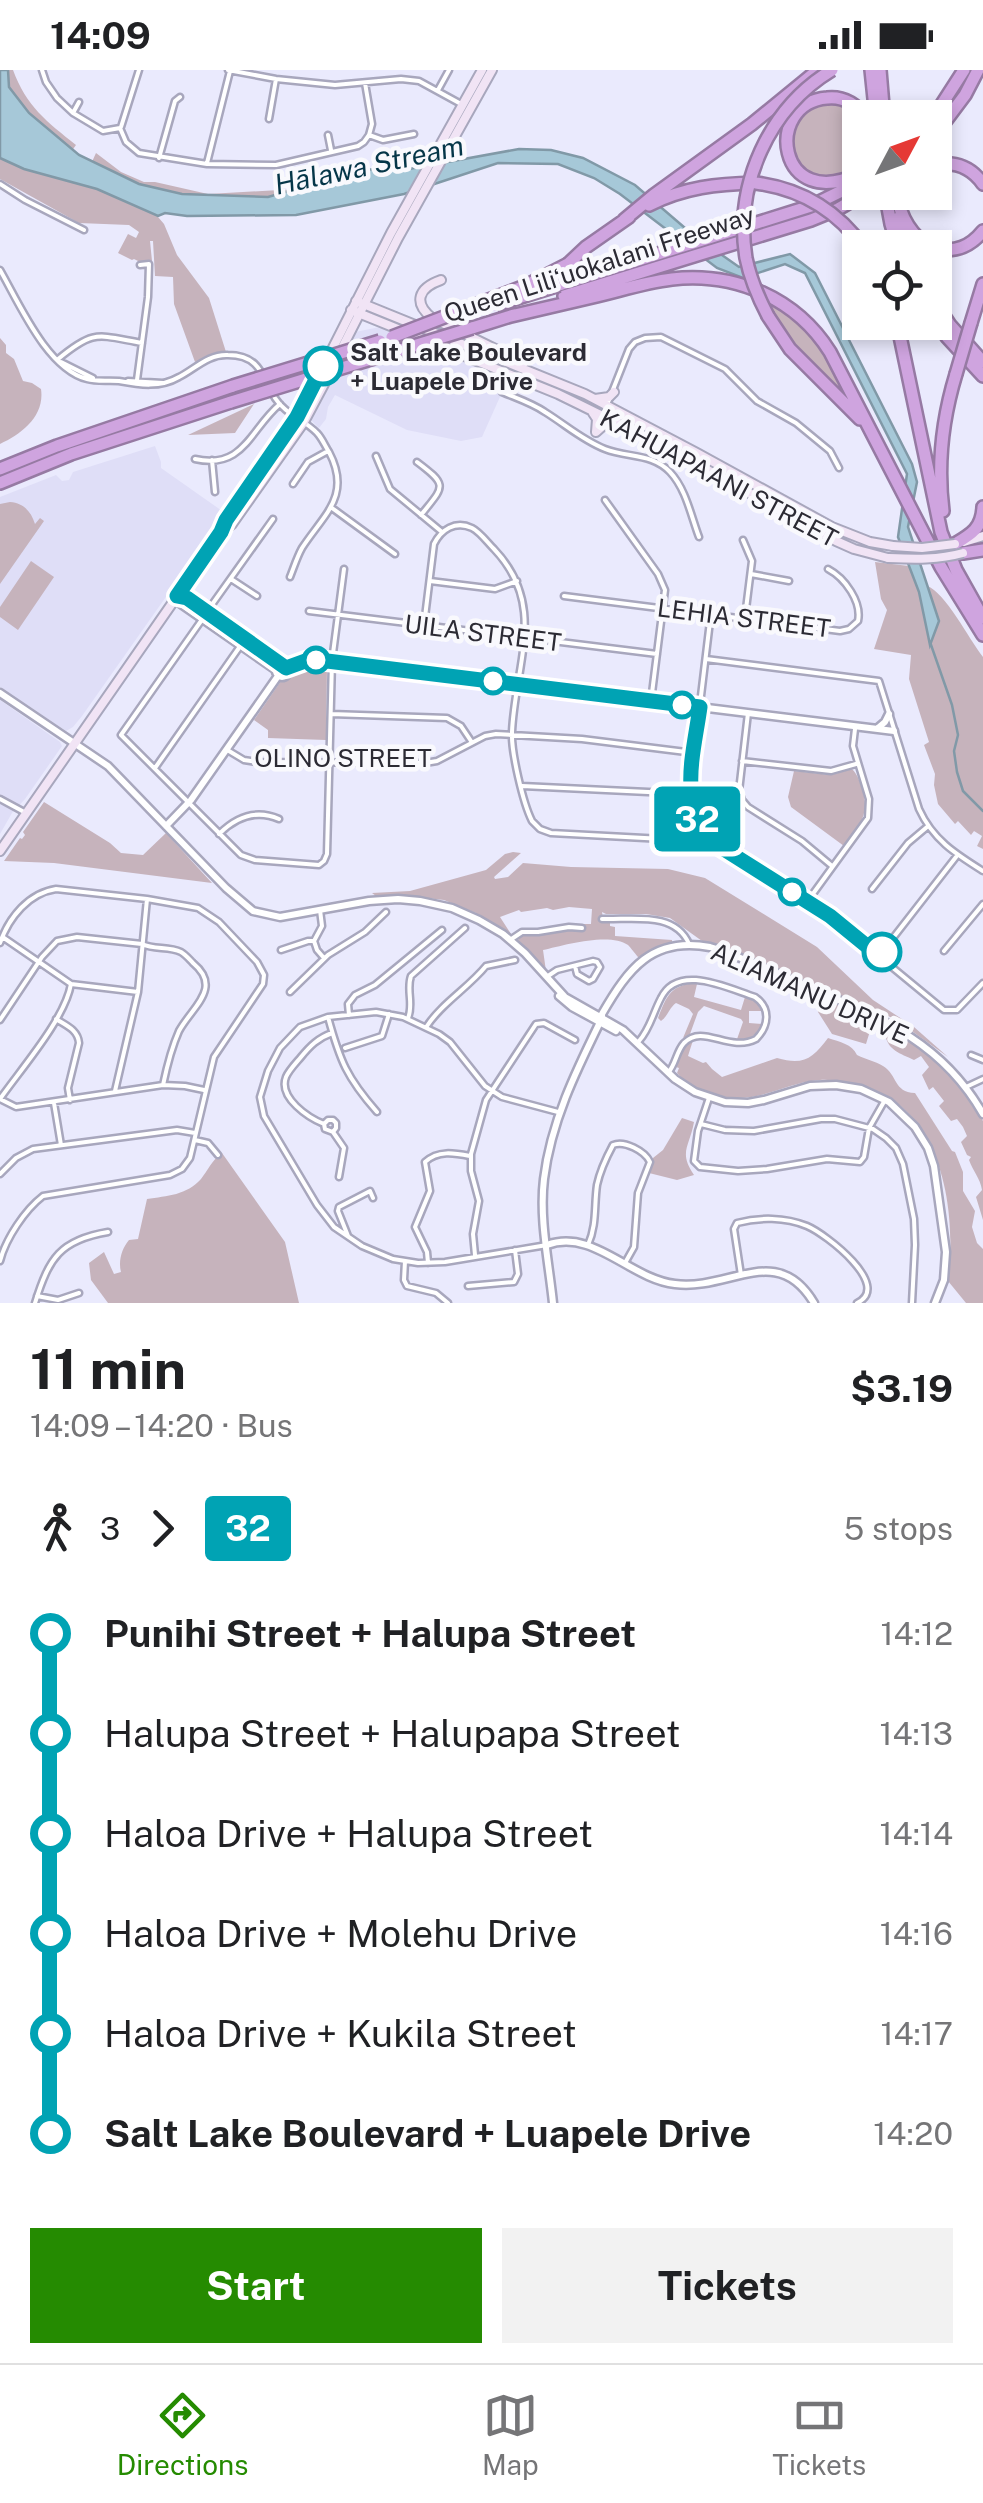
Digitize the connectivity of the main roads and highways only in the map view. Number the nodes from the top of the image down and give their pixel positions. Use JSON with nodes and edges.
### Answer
{"nodes":[{"id":1,"x":482,"y":70,"type":"edge"},
{"id":2,"x":492,"y":70,"type":"edge"},
{"id":3,"x":818,"y":70,"type":"edge"},
{"id":4,"x":829,"y":70,"type":"edge"},
{"id":5,"x":871,"y":70,"type":"edge"},
{"id":6,"x":880,"y":70,"type":"edge"},
{"id":7,"x":964,"y":70,"type":"edge"},
{"id":8,"x":978,"y":70,"type":"edge"},
{"id":9,"x":845,"y":100,"type":"edge"},
{"id":10,"x":874,"y":100,"type":"edge"},
{"id":11,"x":883,"y":100,"type":"edge"},
{"id":12,"x":945,"y":100,"type":"edge"},
{"id":13,"x":466,"y":108,"type":"junction"},
{"id":14,"x":952,"y":112,"type":"edge"},
{"id":15,"x":952,"y":163,"type":"edge"},
{"id":16,"x":842,"y":180,"type":"edge"},
{"id":17,"x":983,"y":184,"type":"edge"},
{"id":18,"x":842,"y":191,"type":"edge"},
{"id":19,"x":657,"y":197,"type":"junction"},
{"id":20,"x":842,"y":207,"type":"edge"},
{"id":21,"x":844,"y":210,"type":"edge"},
{"id":22,"x":811,"y":220,"type":"junction"},
{"id":23,"x":849,"y":230,"type":"edge"},
{"id":24,"x":983,"y":231,"type":"edge"},
{"id":25,"x":952,"y":250,"type":"edge"},
{"id":26,"x":440,"y":280,"type":"dead end"},
{"id":27,"x":983,"y":284,"type":"edge"},
{"id":28,"x":361,"y":302,"type":"junction"},
{"id":29,"x":554,"y":303,"type":"junction"},
{"id":30,"x":356,"y":312,"type":"junction"},
{"id":31,"x":952,"y":326,"type":"edge"},
{"id":32,"x":392,"y":337,"type":"junction"},
{"id":33,"x":900,"y":340,"type":"edge"},
{"id":34,"x":949,"y":340,"type":"edge"},
{"id":35,"x":950,"y":340,"type":"edge"},
{"id":36,"x":983,"y":362,"type":"edge"},
{"id":37,"x":983,"y":376,"type":"edge"},
{"id":38,"x":556,"y":381,"type":"junction"},
{"id":39,"x":983,"y":386,"type":"edge"},
{"id":40,"x":614,"y":392,"type":"road end"},
{"id":41,"x":594,"y":398,"type":"junction"},
{"id":42,"x":592,"y":410,"type":"junction"},
{"id":43,"x":619,"y":423,"type":"junction"},
{"id":44,"x":889,"y":466,"type":"junction"},
{"id":45,"x":0,"y":469,"type":"edge"},
{"id":46,"x":0,"y":483,"type":"edge"},
{"id":47,"x":983,"y":507,"type":"edge"},
{"id":48,"x":983,"y":536,"type":"edge"},
{"id":49,"x":959,"y":548,"type":"junction"},
{"id":50,"x":983,"y":548,"type":"edge"},
{"id":51,"x":948,"y":578,"type":"junction"},
{"id":52,"x":983,"y":618,"type":"edge"},
{"id":53,"x":983,"y":635,"type":"edge"},
{"id":54,"x":983,"y":644,"type":"edge"},
{"id":55,"x":0,"y":851,"type":"edge"}],
"edges":[{"from":1,"to":13,"type":"main road"},
{"from":2,"to":13,"type":"main road"},
{"from":3,"to":19,"type":"highway"},
{"from":4,"to":44,"type":"highway","bridge":true},
{"from":5,"to":10,"type":"highway"},
{"from":6,"to":11,"type":"highway"},
{"from":7,"to":12,"type":"highway"},
{"from":8,"to":14,"type":"highway"},
{"from":9,"to":16,"type":"highway"},
{"from":13,"to":28,"type":"main road"},
{"from":13,"to":28,"type":"main road"},
{"from":15,"to":17,"type":"highway"},
{"from":18,"to":32,"type":"highway","name":"Queen Liliʻuokalani Freeway","bridge":true},
{"from":19,"to":23,"type":"highway","bridge":true},
{"from":19,"to":32,"type":"highway","bridge":true},
{"from":20,"to":22,"type":"highway","name":"Queen Liliʻuokalani Freeway"},
{"from":21,"to":22,"type":"highway"},
{"from":22,"to":29,"type":"highway","name":"Queen Liliʻuokalani Freeway"},
{"from":24,"to":25,"type":"highway"},
{"from":26,"to":38,"type":"main road"},
{"from":27,"to":52,"type":"highway","bridge":true},
{"from":28,"to":30,"type":"main road"},
{"from":28,"to":38,"type":"main road","name":"KAHUAPAANI STREET"},
{"from":29,"to":44,"type":"highway"},
{"from":29,"to":46,"type":"highway","name":"Queen Liliʻuokalani Freeway","bridge":true},
{"from":30,"to":42,"type":"main road","name":"KAHUAPAANI STREET"},
{"from":30,"to":55,"type":"main road"},
{"from":31,"to":36,"type":"highway"},
{"from":32,"to":45,"type":"highway","name":"Queen Liliʻuokalani Freeway","bridge":true},
{"from":33,"to":52,"type":"highway"},
{"from":34,"to":39,"type":"highway"},
{"from":35,"to":37,"type":"highway"},
{"from":38,"to":41,"type":"main road","name":"KAHUAPAANI STREET"},
{"from":40,"to":41,"type":"main road"},
{"from":41,"to":49,"type":"main road","name":"KAHUAPAANI STREET","bridge":true},
{"from":42,"to":43,"type":"main road","name":"KAHUAPAANI STREET"},
{"from":42,"to":43,"type":"main road"},
{"from":43,"to":49,"type":"main road","name":"KAHUAPAANI STREET","bridge":true},
{"from":44,"to":51,"type":"highway"},
{"from":47,"to":49,"type":"highway"},
{"from":48,"to":49,"type":"main road","name":"KAHUAPAANI STREET"},
{"from":49,"to":50,"type":"highway"},
{"from":51,"to":53,"type":"highway"},
{"from":51,"to":54,"type":"highway"}]}
